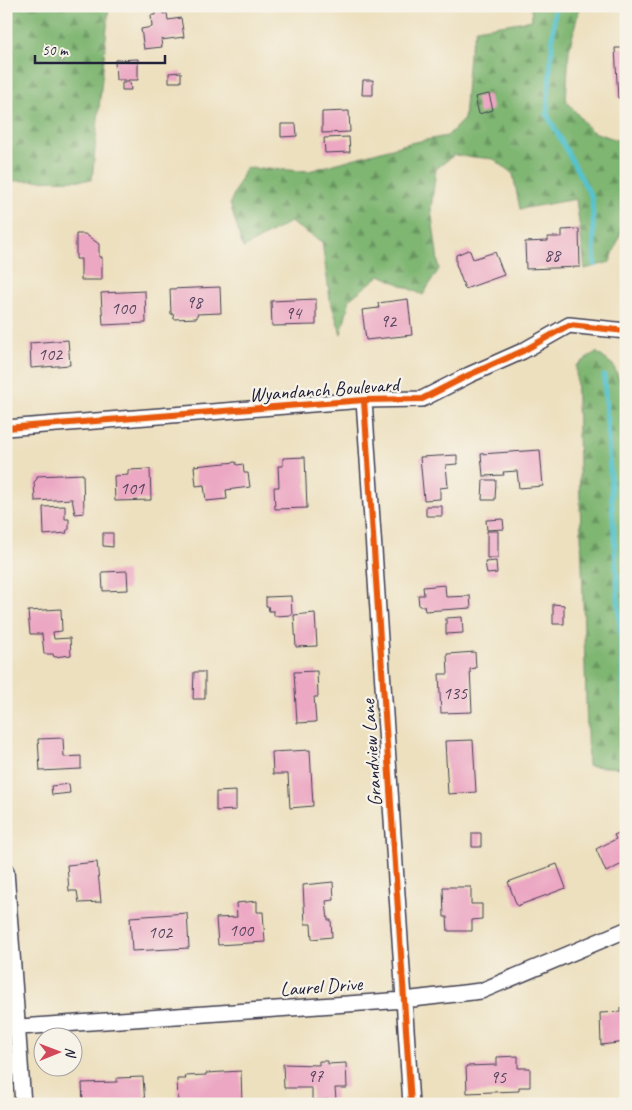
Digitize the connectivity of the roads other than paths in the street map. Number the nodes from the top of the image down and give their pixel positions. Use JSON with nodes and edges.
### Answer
{"nodes":[{"id":1,"x":626,"y":331,"type":"edge"},
{"id":2,"x":364,"y":400,"type":"junction"},
{"id":3,"x":6,"y":428,"type":"edge"},
{"id":4,"x":6,"y":871,"type":"edge"},
{"id":5,"x":626,"y":930,"type":"edge"},
{"id":6,"x":404,"y":1000,"type":"junction"},
{"id":7,"x":12,"y":1028,"type":"edge"},
{"id":8,"x":23,"y":1104,"type":"edge"},
{"id":9,"x":411,"y":1104,"type":"edge"}],
"edges":[{"from":1,"to":2,"type":"street","name":"Wyandanch Boulevard"},
{"from":2,"to":3,"type":"street","name":"Wyandanch Boulevard"},
{"from":2,"to":6,"type":"street","name":"Grandview Lane"},
{"from":4,"to":7,"type":"street"},
{"from":5,"to":6,"type":"street","name":"Laurel Drive"},
{"from":6,"to":7,"type":"street","name":"Laurel Drive"},
{"from":6,"to":9,"type":"street","name":"Grandview Lane"},
{"from":7,"to":8,"type":"street"}]}
